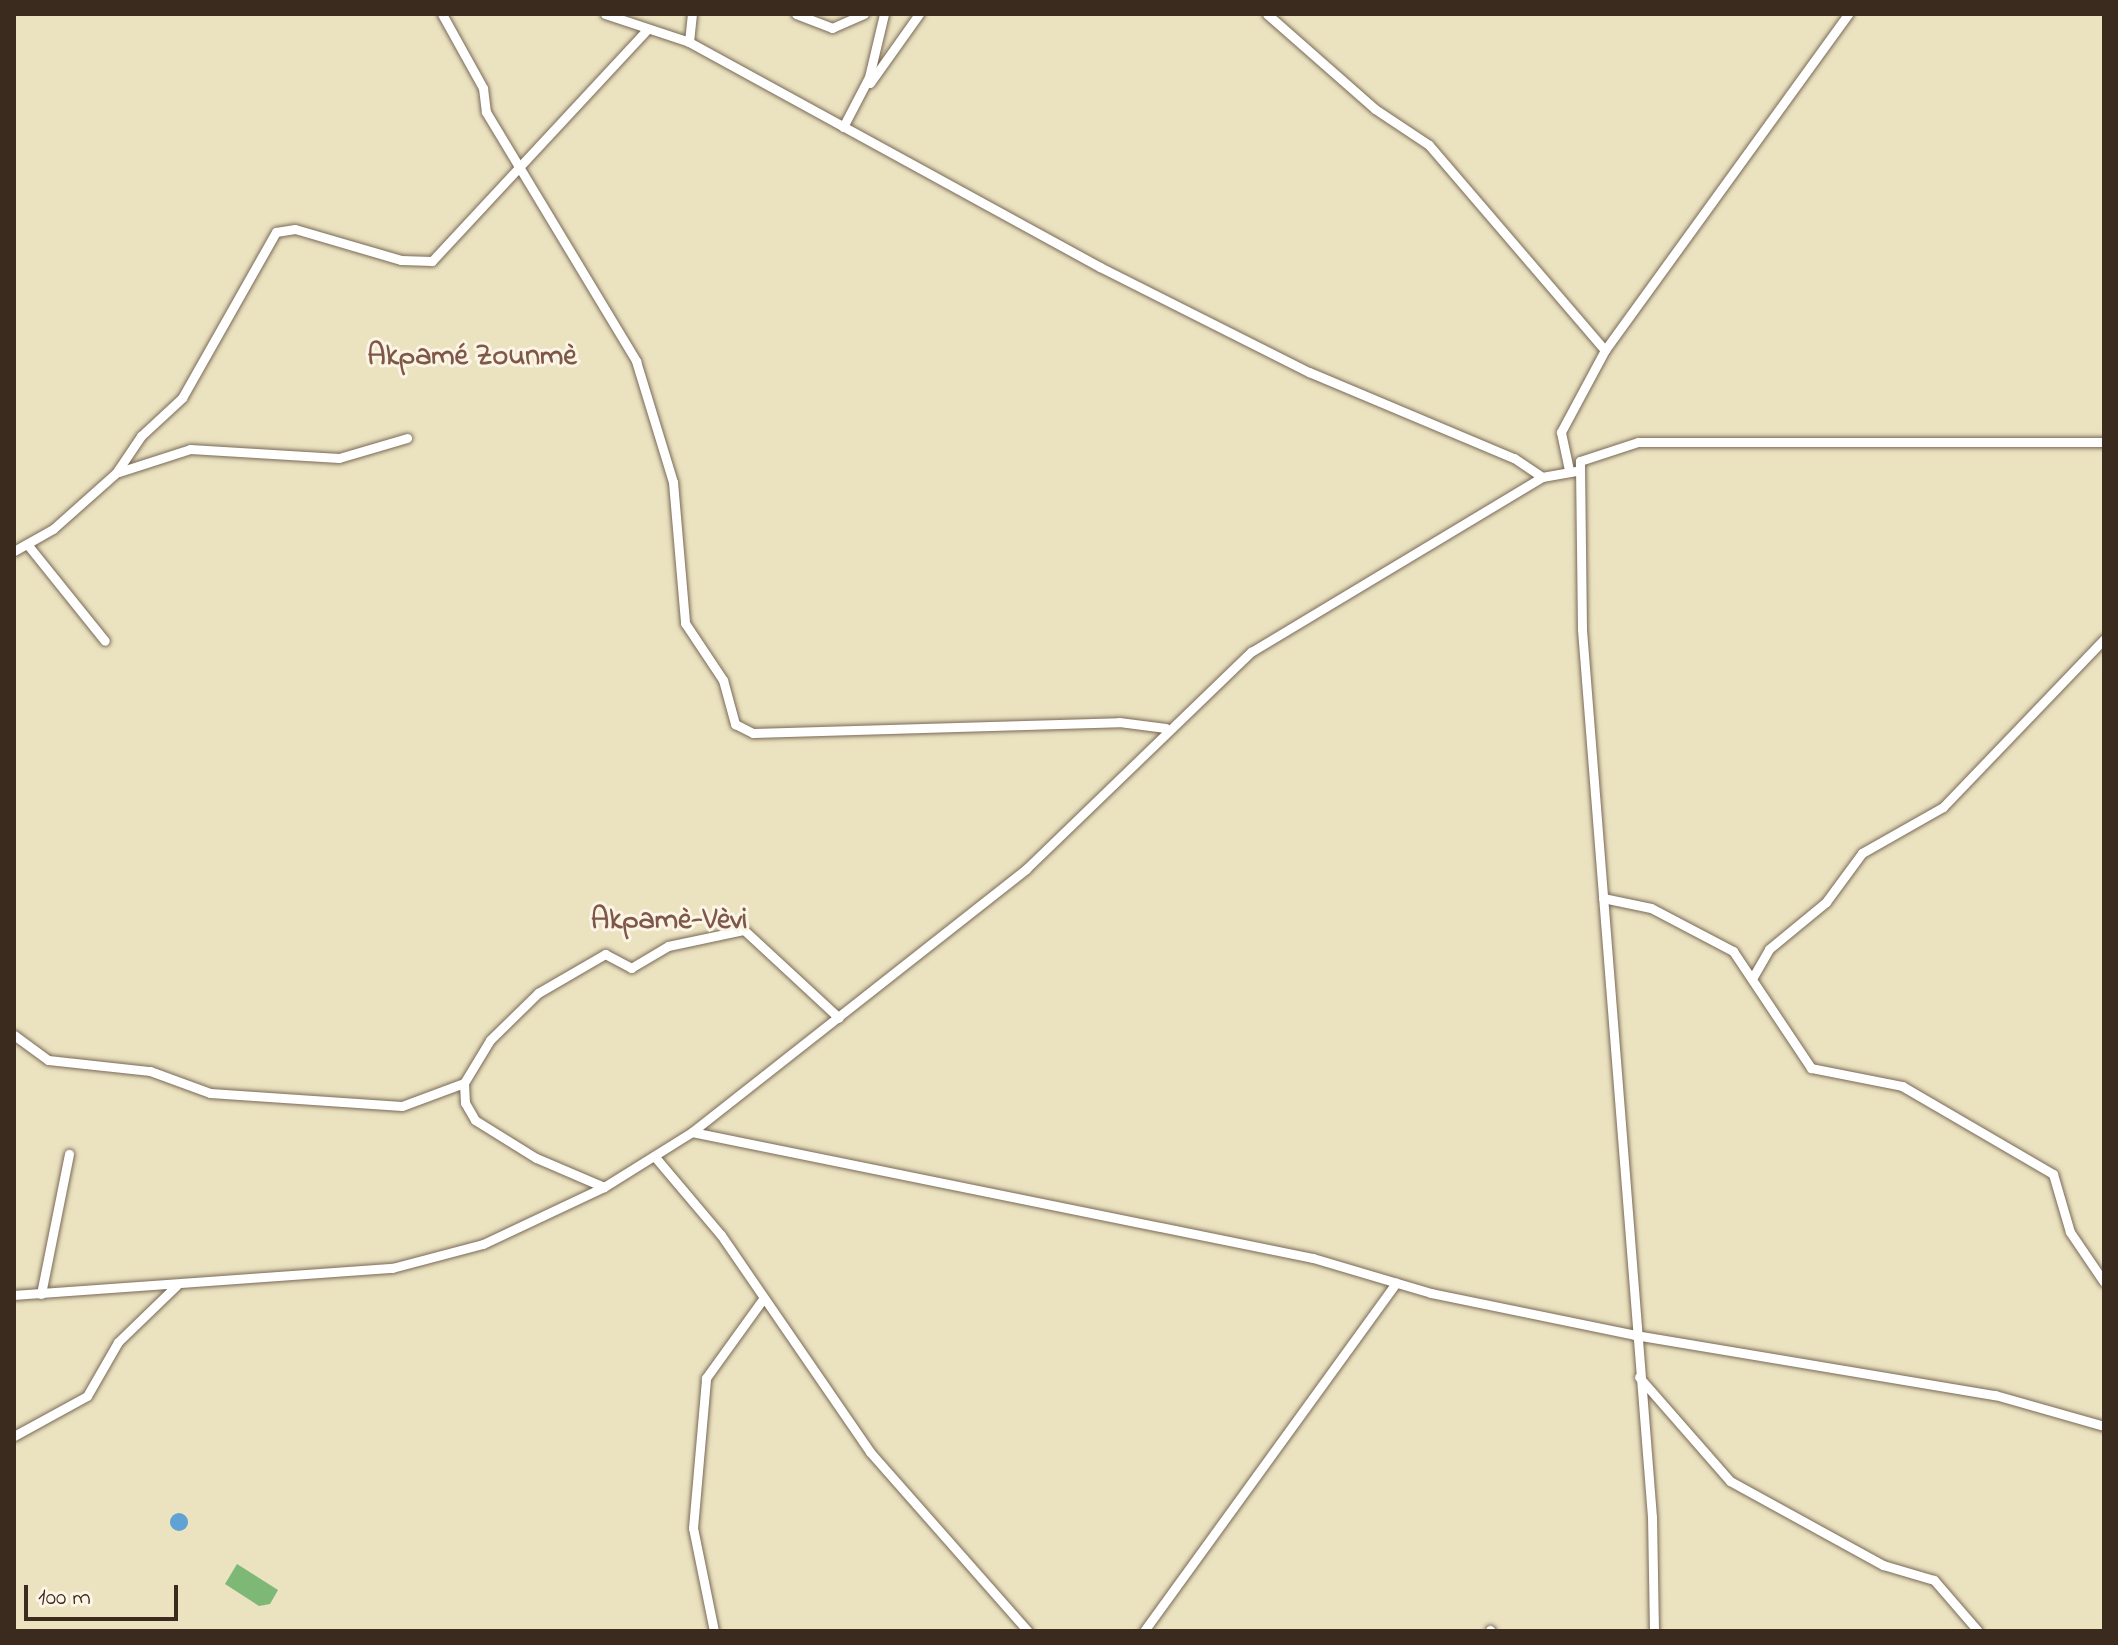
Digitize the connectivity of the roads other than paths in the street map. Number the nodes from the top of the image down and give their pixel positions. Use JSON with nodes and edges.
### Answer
{"nodes":[{"id":1,"x":442,"y":14,"type":"edge"},
{"id":2,"x":605,"y":14,"type":"edge"},
{"id":3,"x":692,"y":14,"type":"edge"},
{"id":4,"x":796,"y":14,"type":"edge"},
{"id":5,"x":864,"y":14,"type":"edge"},
{"id":6,"x":884,"y":14,"type":"edge"},
{"id":7,"x":919,"y":14,"type":"edge"},
{"id":8,"x":1267,"y":14,"type":"edge"},
{"id":9,"x":1848,"y":14,"type":"edge"},
{"id":10,"x":647,"y":30,"type":"junction"},
{"id":11,"x":689,"y":42,"type":"junction"},
{"id":12,"x":864,"y":88,"type":"junction"},
{"id":13,"x":843,"y":127,"type":"junction"},
{"id":14,"x":523,"y":164,"type":"junction"},
{"id":15,"x":1605,"y":350,"type":"junction"},
{"id":16,"x":407,"y":438,"type":"dead end"},
{"id":17,"x":2104,"y":442,"type":"edge"},
{"id":18,"x":1573,"y":471,"type":"junction"},
{"id":19,"x":116,"y":473,"type":"junction"},
{"id":20,"x":1542,"y":477,"type":"junction"},
{"id":21,"x":27,"y":544,"type":"junction"},
{"id":22,"x":14,"y":551,"type":"edge"},
{"id":23,"x":2104,"y":639,"type":"edge"},
{"id":24,"x":105,"y":641,"type":"dead end"},
{"id":25,"x":1166,"y":728,"type":"junction"},
{"id":26,"x":1603,"y":898,"type":"junction"},
{"id":27,"x":1753,"y":977,"type":"junction"},
{"id":28,"x":839,"y":1018,"type":"junction"},
{"id":29,"x":14,"y":1035,"type":"edge"},
{"id":30,"x":464,"y":1083,"type":"junction"},
{"id":31,"x":692,"y":1132,"type":"junction"},
{"id":32,"x":69,"y":1154,"type":"dead end"},
{"id":33,"x":655,"y":1157,"type":"junction"},
{"id":34,"x":604,"y":1187,"type":"junction"},
{"id":35,"x":2104,"y":1282,"type":"edge"},
{"id":36,"x":1396,"y":1283,"type":"junction"},
{"id":37,"x":176,"y":1286,"type":"junction"},
{"id":38,"x":41,"y":1294,"type":"junction"},
{"id":39,"x":14,"y":1295,"type":"edge"},
{"id":40,"x":763,"y":1299,"type":"junction"},
{"id":41,"x":1635,"y":1335,"type":"junction"},
{"id":42,"x":1639,"y":1377,"type":"junction"},
{"id":43,"x":2104,"y":1426,"type":"edge"},
{"id":44,"x":14,"y":1436,"type":"edge"},
{"id":45,"x":714,"y":1631,"type":"edge"},
{"id":46,"x":1028,"y":1631,"type":"edge"},
{"id":47,"x":1144,"y":1631,"type":"edge"},
{"id":48,"x":1654,"y":1631,"type":"edge"},
{"id":49,"x":1978,"y":1631,"type":"edge"}],
"edges":[{"from":1,"to":14,"type":"street"},
{"from":2,"to":10,"type":"street"},
{"from":3,"to":11,"type":"street"},
{"from":4,"to":5,"type":"street"},
{"from":6,"to":12,"type":"street"},
{"from":7,"to":12,"type":"street"},
{"from":8,"to":15,"type":"street"},
{"from":9,"to":15,"type":"street"},
{"from":10,"to":11,"type":"street"},
{"from":10,"to":14,"type":"street"},
{"from":11,"to":13,"type":"street"},
{"from":12,"to":13,"type":"street"},
{"from":13,"to":20,"type":"street"},
{"from":14,"to":19,"type":"street"},
{"from":14,"to":25,"type":"street"},
{"from":15,"to":18,"type":"street"},
{"from":16,"to":19,"type":"street"},
{"from":17,"to":18,"type":"street"},
{"from":18,"to":20,"type":"street"},
{"from":18,"to":26,"type":"street"},
{"from":19,"to":21,"type":"street"},
{"from":20,"to":25,"type":"street"},
{"from":21,"to":22,"type":"street"},
{"from":21,"to":24,"type":"street"},
{"from":23,"to":27,"type":"street"},
{"from":25,"to":28,"type":"street"},
{"from":26,"to":27,"type":"street"},
{"from":26,"to":41,"type":"street"},
{"from":27,"to":35,"type":"street"},
{"from":28,"to":30,"type":"street"},
{"from":28,"to":31,"type":"street"},
{"from":29,"to":30,"type":"street"},
{"from":30,"to":34,"type":"street"},
{"from":31,"to":33,"type":"street"},
{"from":31,"to":36,"type":"street"},
{"from":32,"to":38,"type":"street"},
{"from":33,"to":34,"type":"street"},
{"from":33,"to":40,"type":"street"},
{"from":34,"to":37,"type":"street"},
{"from":36,"to":41,"type":"street"},
{"from":36,"to":47,"type":"street"},
{"from":37,"to":38,"type":"street"},
{"from":37,"to":44,"type":"street"},
{"from":38,"to":39,"type":"street"},
{"from":40,"to":45,"type":"street"},
{"from":40,"to":46,"type":"street"},
{"from":41,"to":42,"type":"street"},
{"from":41,"to":43,"type":"street"},
{"from":42,"to":48,"type":"street"},
{"from":42,"to":49,"type":"street"}]}
